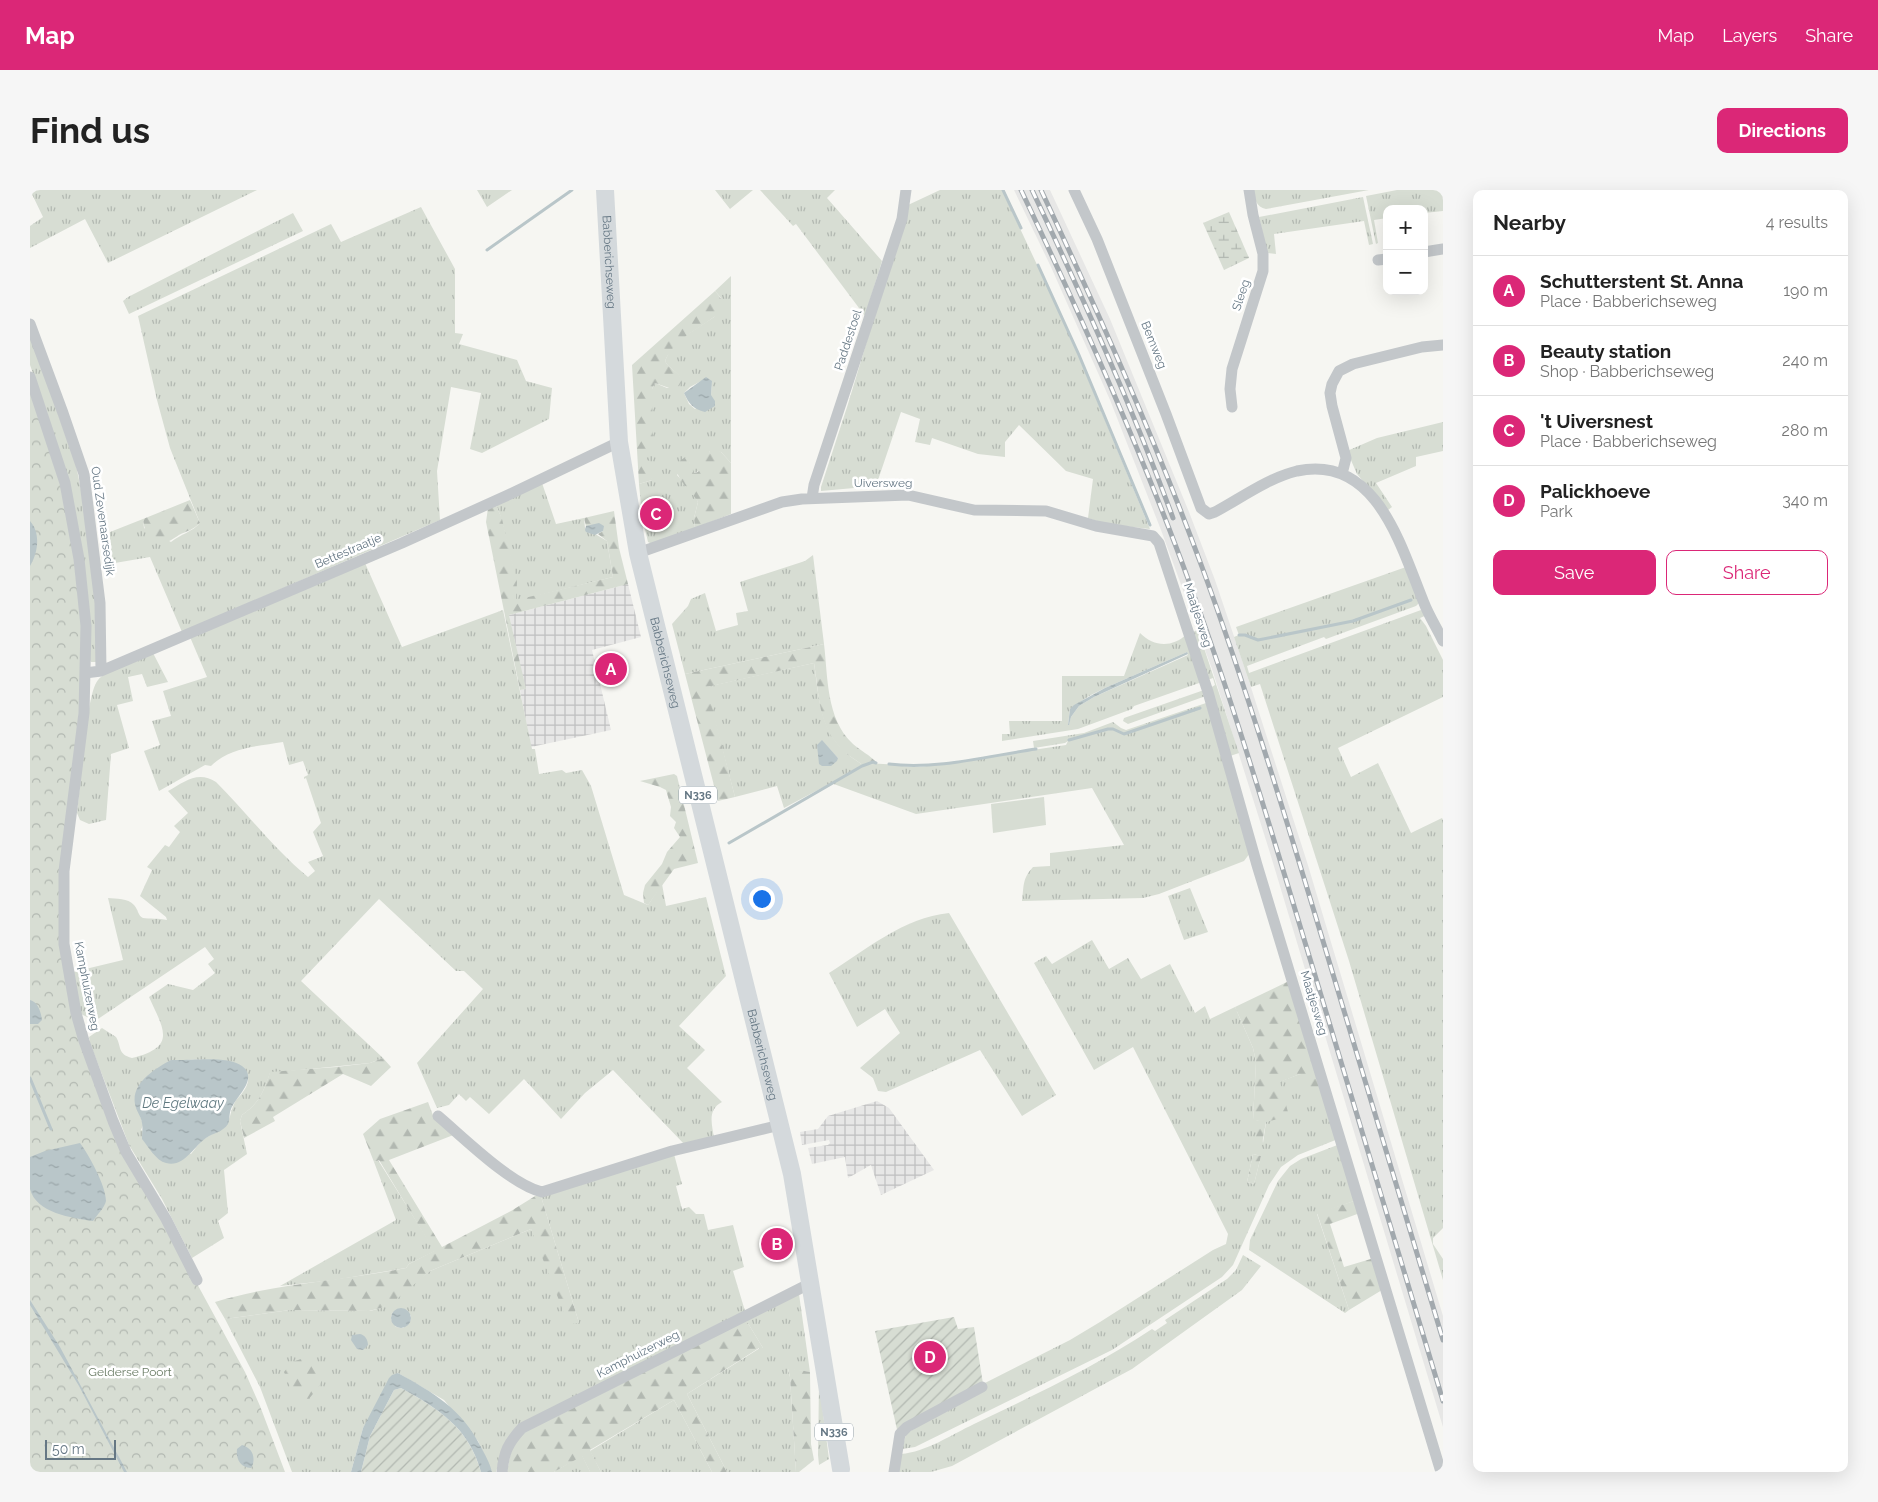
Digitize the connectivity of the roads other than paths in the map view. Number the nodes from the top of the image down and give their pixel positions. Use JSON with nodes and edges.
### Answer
{"nodes":[{"id":1,"x":605,"y":190,"type":"edge"},
{"id":2,"x":906,"y":190,"type":"edge"},
{"id":3,"x":1074,"y":190,"type":"edge"},
{"id":4,"x":1249,"y":190,"type":"edge"},
{"id":5,"x":1443,"y":249,"type":"edge"},
{"id":6,"x":1428,"y":251,"type":"edge"},
{"id":7,"x":30,"y":324,"type":"edge"},
{"id":8,"x":1443,"y":345,"type":"edge"},
{"id":9,"x":30,"y":377,"type":"edge"},
{"id":10,"x":1232,"y":408,"type":"dead end"},
{"id":11,"x":619,"y":442,"type":"junction"},
{"id":12,"x":1342,"y":474,"type":"junction"},
{"id":13,"x":812,"y":498,"type":"junction"},
{"id":14,"x":1160,"y":543,"type":"joint"},
{"id":15,"x":638,"y":553,"type":"junction"},
{"id":16,"x":1443,"y":641,"type":"edge"},
{"id":17,"x":101,"y":671,"type":"junction"},
{"id":18,"x":84,"y":673,"type":"junction"},
{"id":19,"x":438,"y":1116,"type":"dead end"},
{"id":20,"x":780,"y":1124,"type":"junction"},
{"id":21,"x":197,"y":1280,"type":"dead end"},
{"id":22,"x":811,"y":1283,"type":"junction"},
{"id":23,"x":982,"y":1387,"type":"dead end"},
{"id":24,"x":843,"y":1471,"type":"edge"},
{"id":25,"x":502,"y":1472,"type":"edge"},
{"id":26,"x":894,"y":1472,"type":"edge"},
{"id":27,"x":1441,"y":1472,"type":"edge"}],
"edges":[{"from":1,"to":11,"type":"main road","name":"Babberichseweg","number":"N336"},
{"from":2,"to":13,"type":"street","name":"Paddestoel"},
{"from":3,"to":12,"type":"street","name":"Bemweg"},
{"from":4,"to":10,"type":"street","name":"Sleeg"},
{"from":5,"to":6,"type":"street"},
{"from":7,"to":17,"type":"street","name":"Oud Zevenaarsedijk"},
{"from":8,"to":12,"type":"street"},
{"from":9,"to":18,"type":"street"},
{"from":11,"to":15,"type":"main road","name":"Babberichseweg","number":"N336"},
{"from":11,"to":17,"type":"street","name":"Bettestraatje"},
{"from":12,"to":16,"type":"street"},
{"from":13,"to":14,"type":"street","name":"Uiversweg"},
{"from":13,"to":15,"type":"street","name":"Uiversweg"},
{"from":14,"to":27,"type":"street","name":"Maatjesweg"},
{"from":15,"to":20,"type":"main road","name":"Babberichseweg","number":"N336"},
{"from":17,"to":18,"type":"street","name":"Bettestraatje"},
{"from":18,"to":21,"type":"street","name":"Kamphuizerweg"},
{"from":19,"to":20,"type":"street"},
{"from":20,"to":22,"type":"main road","name":"Babberichseweg","number":"N336"},
{"from":22,"to":24,"type":"main road","name":"Babberichseweg","number":"N336"},
{"from":22,"to":25,"type":"street","name":"Kamphuizerweg"},
{"from":23,"to":26,"type":"street"}]}
